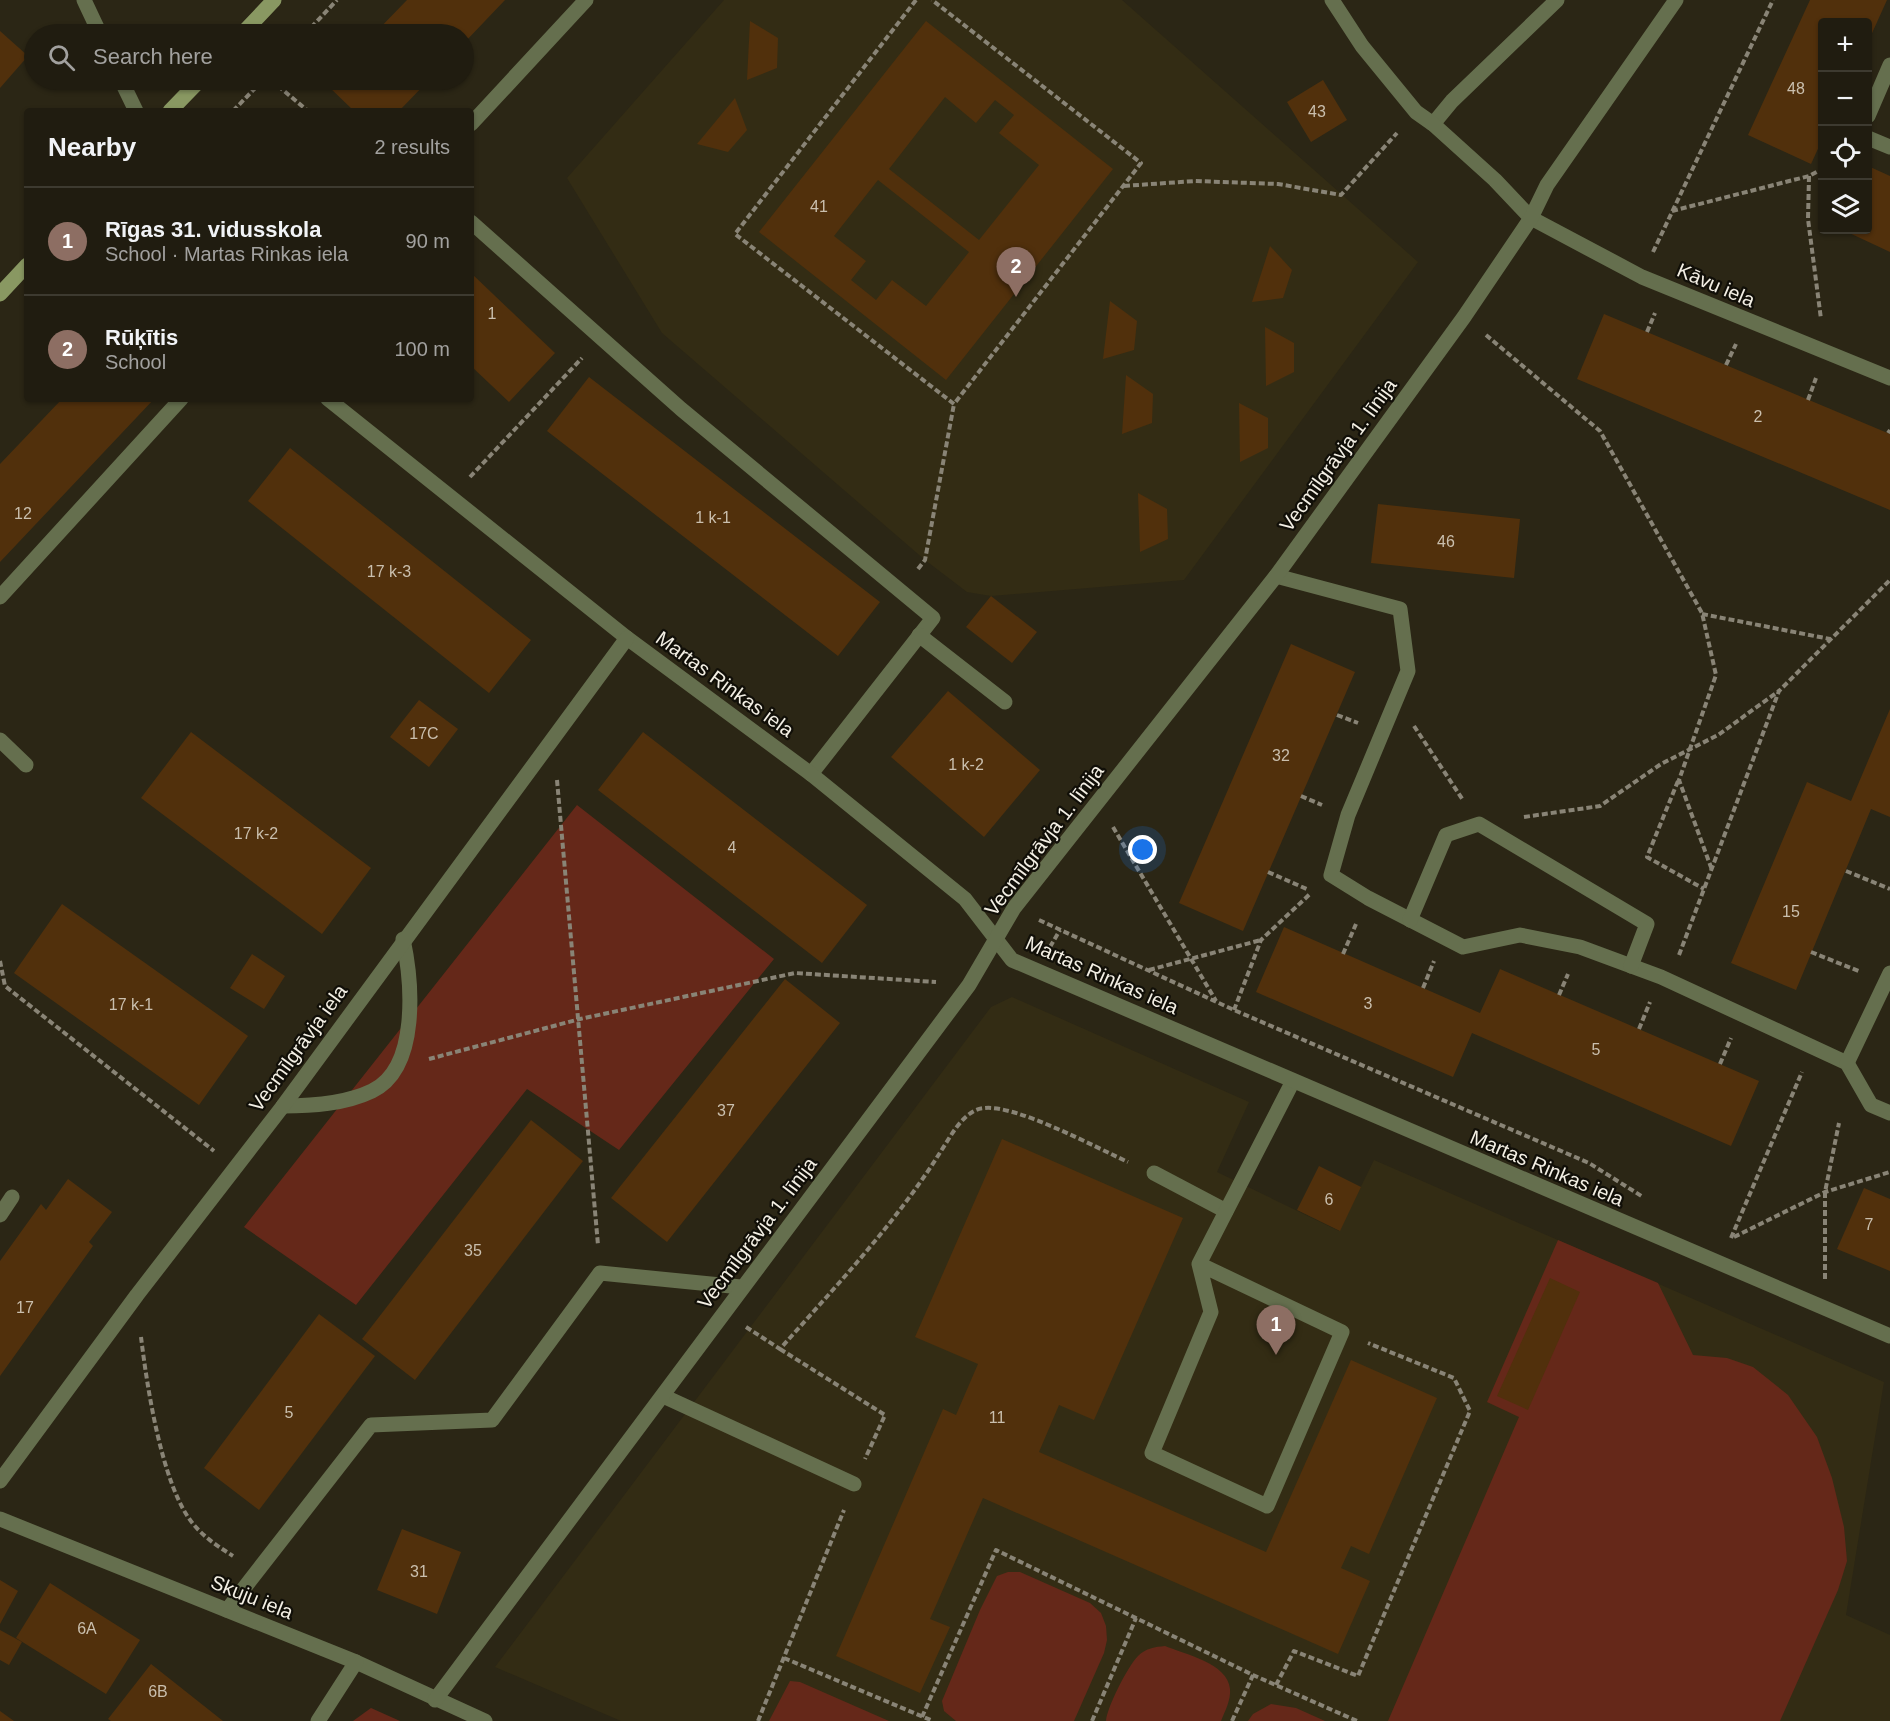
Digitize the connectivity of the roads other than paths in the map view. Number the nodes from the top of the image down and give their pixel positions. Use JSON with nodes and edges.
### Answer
{"nodes":[{"id":1,"x":84,"y":0,"type":"edge"},
{"id":2,"x":274,"y":0,"type":"edge"},
{"id":3,"x":586,"y":0,"type":"edge"},
{"id":4,"x":1332,"y":0,"type":"edge"},
{"id":5,"x":1557,"y":0,"type":"edge"},
{"id":6,"x":1676,"y":0,"type":"edge"},
{"id":7,"x":95,"y":24,"type":"edge"},
{"id":8,"x":251,"y":24,"type":"edge"},
{"id":9,"x":1890,"y":65,"type":"edge"},
{"id":10,"x":126,"y":90,"type":"edge"},
{"id":11,"x":190,"y":90,"type":"edge"},
{"id":12,"x":1872,"y":107,"type":"edge"},
{"id":13,"x":135,"y":108,"type":"edge"},
{"id":14,"x":173,"y":108,"type":"edge"},
{"id":15,"x":474,"y":121,"type":"edge"},
{"id":16,"x":1433,"y":124,"type":"junction"},
{"id":17,"x":1872,"y":140,"type":"edge"},
{"id":18,"x":1890,"y":147,"type":"edge"},
{"id":19,"x":1531,"y":218,"type":"junction"},
{"id":20,"x":474,"y":225,"type":"edge"},
{"id":21,"x":24,"y":268,"type":"edge"},
{"id":22,"x":0,"y":294,"type":"edge"},
{"id":23,"x":1890,"y":378,"type":"edge"},
{"id":24,"x":178,"y":402,"type":"edge"},
{"id":25,"x":332,"y":402,"type":"edge"},
{"id":26,"x":1276,"y":576,"type":"junction"},
{"id":27,"x":0,"y":597,"type":"edge"},
{"id":28,"x":919,"y":635,"type":"junction"},
{"id":29,"x":627,"y":638,"type":"junction"},
{"id":30,"x":1005,"y":702,"type":"dead end"},
{"id":31,"x":0,"y":740,"type":"edge"},
{"id":32,"x":26,"y":765,"type":"dead end"},
{"id":33,"x":811,"y":774,"type":"junction"},
{"id":34,"x":1410,"y":920,"type":"junction"},
{"id":35,"x":403,"y":939,"type":"junction"},
{"id":36,"x":996,"y":940,"type":"junction"},
{"id":37,"x":1631,"y":966,"type":"junction"},
{"id":38,"x":1888,"y":977,"type":"edge"},
{"id":39,"x":1847,"y":1063,"type":"junction"},
{"id":40,"x":1293,"y":1081,"type":"junction"},
{"id":41,"x":282,"y":1106,"type":"junction"},
{"id":42,"x":1890,"y":1113,"type":"edge"},
{"id":43,"x":1154,"y":1173,"type":"road end"},
{"id":44,"x":12,"y":1197,"type":"dead end"},
{"id":45,"x":1226,"y":1211,"type":"junction"},
{"id":46,"x":0,"y":1215,"type":"edge"},
{"id":47,"x":1199,"y":1264,"type":"junction"},
{"id":48,"x":741,"y":1287,"type":"junction"},
{"id":49,"x":1890,"y":1336,"type":"edge"},
{"id":50,"x":663,"y":1396,"type":"junction"},
{"id":51,"x":0,"y":1481,"type":"edge"},
{"id":52,"x":854,"y":1484,"type":"road end"},
{"id":53,"x":0,"y":1519,"type":"edge"},
{"id":54,"x":227,"y":1610,"type":"junction"},
{"id":55,"x":356,"y":1662,"type":"junction"},
{"id":56,"x":435,"y":1700,"type":"junction"},
{"id":57,"x":318,"y":1721,"type":"edge"},
{"id":58,"x":484,"y":1721,"type":"edge"}],
"edges":[{"from":1,"to":7,"type":"street"},
{"from":2,"to":8,"type":"street"},
{"from":3,"to":15,"type":"street"},
{"from":4,"to":16,"type":"street","name":"Kāvu iela"},
{"from":5,"to":16,"type":"street"},
{"from":6,"to":19,"type":"street","name":"Vecmīlgrāvja 1. līnija"},
{"from":9,"to":12,"type":"street"},
{"from":10,"to":13,"type":"street"},
{"from":11,"to":14,"type":"street"},
{"from":16,"to":19,"type":"street","name":"Kāvu iela"},
{"from":17,"to":18,"type":"street"},
{"from":19,"to":23,"type":"street","name":"Kāvu iela"},
{"from":19,"to":26,"type":"street","name":"Vecmīlgrāvja 1. līnija"},
{"from":20,"to":28,"type":"street"},
{"from":21,"to":22,"type":"street"},
{"from":24,"to":27,"type":"street"},
{"from":25,"to":29,"type":"street","name":"Martas Rinkas iela"},
{"from":26,"to":34,"type":"street"},
{"from":26,"to":36,"type":"street","name":"Vecmīlgrāvja 1. līnija"},
{"from":28,"to":30,"type":"street"},
{"from":28,"to":33,"type":"street"},
{"from":29,"to":33,"type":"street","name":"Martas Rinkas iela"},
{"from":29,"to":35,"type":"street","name":"Vecmīlgrāvja iela"},
{"from":31,"to":32,"type":"street"},
{"from":33,"to":36,"type":"street","name":"Martas Rinkas iela"},
{"from":34,"to":37,"type":"street"},
{"from":34,"to":37,"type":"street"},
{"from":35,"to":41,"type":"street","name":"Vecmīlgrāvja iela"},
{"from":35,"to":41,"type":"street"},
{"from":36,"to":40,"type":"street","name":"Martas Rinkas iela"},
{"from":36,"to":48,"type":"street","name":"Vecmīlgrāvja 1. līnija"},
{"from":37,"to":39,"type":"street"},
{"from":38,"to":39,"type":"street"},
{"from":39,"to":42,"type":"street"},
{"from":40,"to":45,"type":"street"},
{"from":40,"to":49,"type":"street","name":"Martas Rinkas iela"},
{"from":41,"to":51,"type":"street","name":"Vecmīlgrāvja iela"},
{"from":43,"to":45,"type":"street"},
{"from":44,"to":46,"type":"street"},
{"from":45,"to":47,"type":"street"},
{"from":47,"to":47,"type":"street"},
{"from":48,"to":50,"type":"street","name":"Vecmīlgrāvja 1. līnija"},
{"from":48,"to":54,"type":"street"},
{"from":50,"to":52,"type":"street"},
{"from":50,"to":56,"type":"street","name":"Vecmīlgrāvja 1. līnija"},
{"from":53,"to":54,"type":"street","name":"Skuju iela"},
{"from":54,"to":55,"type":"street","name":"Skuju iela"},
{"from":55,"to":56,"type":"street","name":"Skuju iela"},
{"from":55,"to":57,"type":"street"},
{"from":56,"to":58,"type":"street","name":"Skuju iela"}]}
